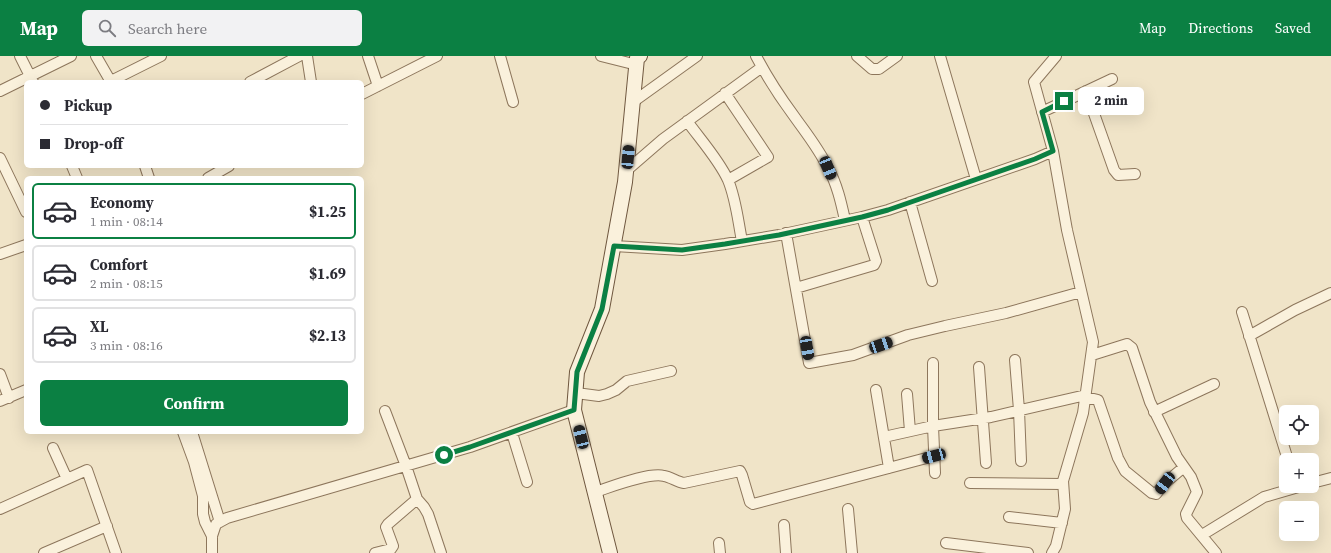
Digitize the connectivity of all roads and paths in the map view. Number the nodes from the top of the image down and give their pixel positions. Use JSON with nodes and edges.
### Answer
{"nodes":[{"id":1,"x":20,"y":56,"type":"edge"},
{"id":2,"x":71,"y":56,"type":"edge"},
{"id":3,"x":96,"y":56,"type":"edge"},
{"id":4,"x":161,"y":56,"type":"edge"},
{"id":5,"x":299,"y":56,"type":"edge"},
{"id":6,"x":307,"y":56,"type":"edge"},
{"id":7,"x":368,"y":56,"type":"edge"},
{"id":8,"x":436,"y":56,"type":"edge"},
{"id":9,"x":500,"y":56,"type":"edge"},
{"id":10,"x":601,"y":56,"type":"edge"},
{"id":11,"x":697,"y":56,"type":"edge"},
{"id":12,"x":857,"y":56,"type":"edge"},
{"id":13,"x":897,"y":56,"type":"edge"},
{"id":14,"x":940,"y":56,"type":"edge"},
{"id":15,"x":1056,"y":56,"type":"edge"},
{"id":16,"x":637,"y":59,"type":"edge"},
{"id":17,"x":758,"y":59,"type":"edge"},
{"id":18,"x":32,"y":79,"type":"edge"},
{"id":19,"x":1112,"y":79,"type":"dead end"},
{"id":20,"x":110,"y":80,"type":"edge"},
{"id":21,"x":113,"y":80,"type":"edge"},
{"id":22,"x":254,"y":80,"type":"edge"},
{"id":23,"x":311,"y":80,"type":"edge"},
{"id":24,"x":24,"y":82,"type":"edge"},
{"id":25,"x":378,"y":86,"type":"junction"},
{"id":26,"x":0,"y":91,"type":"edge"},
{"id":27,"x":1086,"y":91,"type":"junction"},
{"id":28,"x":364,"y":93,"type":"edge"},
{"id":29,"x":725,"y":93,"type":"junction"},
{"id":30,"x":513,"y":102,"type":"dead end"},
{"id":31,"x":633,"y":102,"type":"junction"},
{"id":32,"x":1042,"y":112,"type":"junction"},
{"id":33,"x":687,"y":121,"type":"junction"},
{"id":34,"x":1053,"y":151,"type":"junction"},
{"id":35,"x":0,"y":158,"type":"edge"},
{"id":36,"x":226,"y":168,"type":"edge"},
{"id":37,"x":626,"y":170,"type":"junction"},
{"id":38,"x":1135,"y":174,"type":"dead end"},
{"id":39,"x":212,"y":176,"type":"edge"},
{"id":40,"x":976,"y":179,"type":"junction"},
{"id":41,"x":728,"y":180,"type":"junction"},
{"id":42,"x":910,"y":202,"type":"junction"},
{"id":43,"x":24,"y":208,"type":"edge"},
{"id":44,"x":862,"y":217,"type":"junction"},
{"id":45,"x":845,"y":220,"type":"junction"},
{"id":46,"x":786,"y":233,"type":"junction"},
{"id":47,"x":742,"y":241,"type":"junction"},
{"id":48,"x":24,"y":246,"type":"edge"},
{"id":49,"x":614,"y":246,"type":"junction"},
{"id":50,"x":0,"y":254,"type":"edge"},
{"id":51,"x":932,"y":281,"type":"dead end"},
{"id":52,"x":796,"y":288,"type":"junction"},
{"id":53,"x":1081,"y":292,"type":"junction"},
{"id":54,"x":1331,"y":293,"type":"edge"},
{"id":55,"x":1242,"y":312,"type":"dead end"},
{"id":56,"x":1249,"y":336,"type":"junction"},
{"id":57,"x":1092,"y":355,"type":"junction"},
{"id":58,"x":1015,"y":360,"type":"dead end"},
{"id":59,"x":933,"y":363,"type":"dead end"},
{"id":60,"x":979,"y":367,"type":"dead end"},
{"id":61,"x":671,"y":371,"type":"dead end"},
{"id":62,"x":0,"y":374,"type":"edge"},
{"id":63,"x":1214,"y":384,"type":"dead end"},
{"id":64,"x":876,"y":390,"type":"dead end"},
{"id":65,"x":24,"y":391,"type":"edge"},
{"id":66,"x":576,"y":393,"type":"junction"},
{"id":67,"x":907,"y":394,"type":"dead end"},
{"id":68,"x":1085,"y":397,"type":"junction"},
{"id":69,"x":4,"y":400,"type":"edge"},
{"id":70,"x":574,"y":410,"type":"junction"},
{"id":71,"x":1019,"y":410,"type":"junction"},
{"id":72,"x":385,"y":411,"type":"dead end"},
{"id":73,"x":1154,"y":412,"type":"junction"},
{"id":74,"x":983,"y":418,"type":"junction"},
{"id":75,"x":933,"y":426,"type":"junction"},
{"id":76,"x":910,"y":431,"type":"junction"},
{"id":77,"x":512,"y":433,"type":"junction"},
{"id":78,"x":184,"y":434,"type":"edge"},
{"id":79,"x":193,"y":434,"type":"edge"},
{"id":80,"x":884,"y":437,"type":"junction"},
{"id":81,"x":53,"y":448,"type":"dead end"},
{"id":82,"x":1286,"y":453,"type":"edge"},
{"id":83,"x":934,"y":456,"type":"junction"},
{"id":84,"x":1021,"y":461,"type":"dead end"},
{"id":85,"x":986,"y":463,"type":"dead end"},
{"id":86,"x":406,"y":466,"type":"junction"},
{"id":87,"x":1184,"y":467,"type":"junction"},
{"id":88,"x":889,"y":468,"type":"junction"},
{"id":89,"x":935,"y":473,"type":"dead end"},
{"id":90,"x":1331,"y":478,"type":"edge"},
{"id":91,"x":67,"y":479,"type":"junction"},
{"id":92,"x":1319,"y":481,"type":"edge"},
{"id":93,"x":527,"y":482,"type":"dead end"},
{"id":94,"x":970,"y":483,"type":"dead end"},
{"id":95,"x":1063,"y":484,"type":"junction"},
{"id":96,"x":595,"y":492,"type":"junction"},
{"id":97,"x":1279,"y":493,"type":"edge"},
{"id":98,"x":417,"y":500,"type":"junction"},
{"id":99,"x":0,"y":509,"type":"edge"},
{"id":100,"x":848,"y":509,"type":"dead end"},
{"id":101,"x":1009,"y":517,"type":"dead end"},
{"id":102,"x":220,"y":522,"type":"junction"},
{"id":103,"x":1062,"y":523,"type":"junction"},
{"id":104,"x":784,"y":525,"type":"dead end"},
{"id":105,"x":107,"y":526,"type":"junction"},
{"id":106,"x":1202,"y":535,"type":"junction"},
{"id":107,"x":212,"y":536,"type":"junction"},
{"id":108,"x":946,"y":543,"type":"dead end"},
{"id":109,"x":44,"y":553,"type":"edge"},
{"id":110,"x":116,"y":553,"type":"edge"},
{"id":111,"x":212,"y":553,"type":"edge"},
{"id":112,"x":375,"y":553,"type":"edge"},
{"id":113,"x":441,"y":553,"type":"edge"},
{"id":114,"x":610,"y":553,"type":"edge"},
{"id":115,"x":786,"y":553,"type":"edge"},
{"id":116,"x":852,"y":553,"type":"edge"},
{"id":117,"x":1028,"y":553,"type":"edge"},
{"id":118,"x":1052,"y":553,"type":"edge"},
{"id":119,"x":1216,"y":553,"type":"edge"}],
"edges":[{"from":1,"to":18,"type":"street"},
{"from":2,"to":18,"type":"street"},
{"from":3,"to":20,"type":"street"},
{"from":4,"to":21,"type":"street"},
{"from":5,"to":22,"type":"street"},
{"from":6,"to":23,"type":"street"},
{"from":7,"to":25,"type":"street"},
{"from":8,"to":25,"type":"street"},
{"from":9,"to":30,"type":"street"},
{"from":10,"to":16,"type":"street"},
{"from":11,"to":31,"type":"street"},
{"from":12,"to":13,"type":"street"},
{"from":14,"to":40,"type":"street"},
{"from":15,"to":32,"type":"street"},
{"from":16,"to":31,"type":"street"},
{"from":17,"to":29,"type":"street"},
{"from":17,"to":45,"type":"street"},
{"from":19,"to":27,"type":"street"},
{"from":24,"to":26,"type":"street"},
{"from":25,"to":28,"type":"street"},
{"from":27,"to":32,"type":"street"},
{"from":27,"to":38,"type":"street"},
{"from":29,"to":33,"type":"street"},
{"from":29,"to":41,"type":"street"},
{"from":31,"to":37,"type":"street"},
{"from":32,"to":34,"type":"street"},
{"from":33,"to":37,"type":"street"},
{"from":33,"to":41,"type":"street"},
{"from":34,"to":40,"type":"street"},
{"from":34,"to":53,"type":"street"},
{"from":35,"to":43,"type":"street"},
{"from":36,"to":39,"type":"street"},
{"from":37,"to":49,"type":"street"},
{"from":40,"to":42,"type":"street"},
{"from":41,"to":47,"type":"street"},
{"from":42,"to":44,"type":"street"},
{"from":42,"to":51,"type":"street"},
{"from":44,"to":45,"type":"street"},
{"from":44,"to":52,"type":"street"},
{"from":45,"to":46,"type":"street"},
{"from":46,"to":47,"type":"street"},
{"from":46,"to":52,"type":"street"},
{"from":47,"to":49,"type":"street"},
{"from":48,"to":50,"type":"street"},
{"from":49,"to":66,"type":"street"},
{"from":52,"to":53,"type":"street"},
{"from":53,"to":57,"type":"street"},
{"from":54,"to":56,"type":"street"},
{"from":55,"to":56,"type":"street"},
{"from":56,"to":82,"type":"street"},
{"from":57,"to":68,"type":"street"},
{"from":57,"to":73,"type":"street"},
{"from":58,"to":71,"type":"street"},
{"from":59,"to":75,"type":"street"},
{"from":60,"to":74,"type":"street"},
{"from":61,"to":66,"type":"street"},
{"from":62,"to":69,"type":"street"},
{"from":63,"to":73,"type":"street"},
{"from":64,"to":80,"type":"street"},
{"from":65,"to":69,"type":"street"},
{"from":66,"to":70,"type":"street"},
{"from":67,"to":76,"type":"street"},
{"from":68,"to":71,"type":"street"},
{"from":68,"to":87,"type":"street"},
{"from":68,"to":95,"type":"street"},
{"from":70,"to":77,"type":"street"},
{"from":70,"to":96,"type":"street"},
{"from":71,"to":74,"type":"street"},
{"from":71,"to":84,"type":"street"},
{"from":72,"to":86,"type":"street"},
{"from":73,"to":87,"type":"street"},
{"from":74,"to":75,"type":"street"},
{"from":74,"to":85,"type":"street"},
{"from":75,"to":76,"type":"street"},
{"from":75,"to":83,"type":"street"},
{"from":76,"to":80,"type":"street"},
{"from":77,"to":86,"type":"street"},
{"from":77,"to":93,"type":"street"},
{"from":78,"to":107,"type":"street"},
{"from":79,"to":102,"type":"street"},
{"from":80,"to":88,"type":"street"},
{"from":81,"to":91,"type":"street"},
{"from":83,"to":88,"type":"street"},
{"from":83,"to":89,"type":"street"},
{"from":86,"to":98,"type":"street"},
{"from":86,"to":102,"type":"street"},
{"from":87,"to":106,"type":"street"},
{"from":88,"to":96,"type":"street"},
{"from":90,"to":92,"type":"street"},
{"from":91,"to":99,"type":"street"},
{"from":91,"to":105,"type":"street"},
{"from":94,"to":95,"type":"street"},
{"from":95,"to":103,"type":"street"},
{"from":96,"to":114,"type":"street"},
{"from":97,"to":106,"type":"street"},
{"from":98,"to":112,"type":"street"},
{"from":98,"to":113,"type":"street"},
{"from":100,"to":116,"type":"street"},
{"from":101,"to":103,"type":"street"},
{"from":102,"to":107,"type":"street"},
{"from":103,"to":118,"type":"street"},
{"from":104,"to":115,"type":"street"},
{"from":105,"to":109,"type":"street"},
{"from":105,"to":110,"type":"street"},
{"from":106,"to":119,"type":"street"},
{"from":107,"to":111,"type":"street"},
{"from":108,"to":117,"type":"street"}]}
